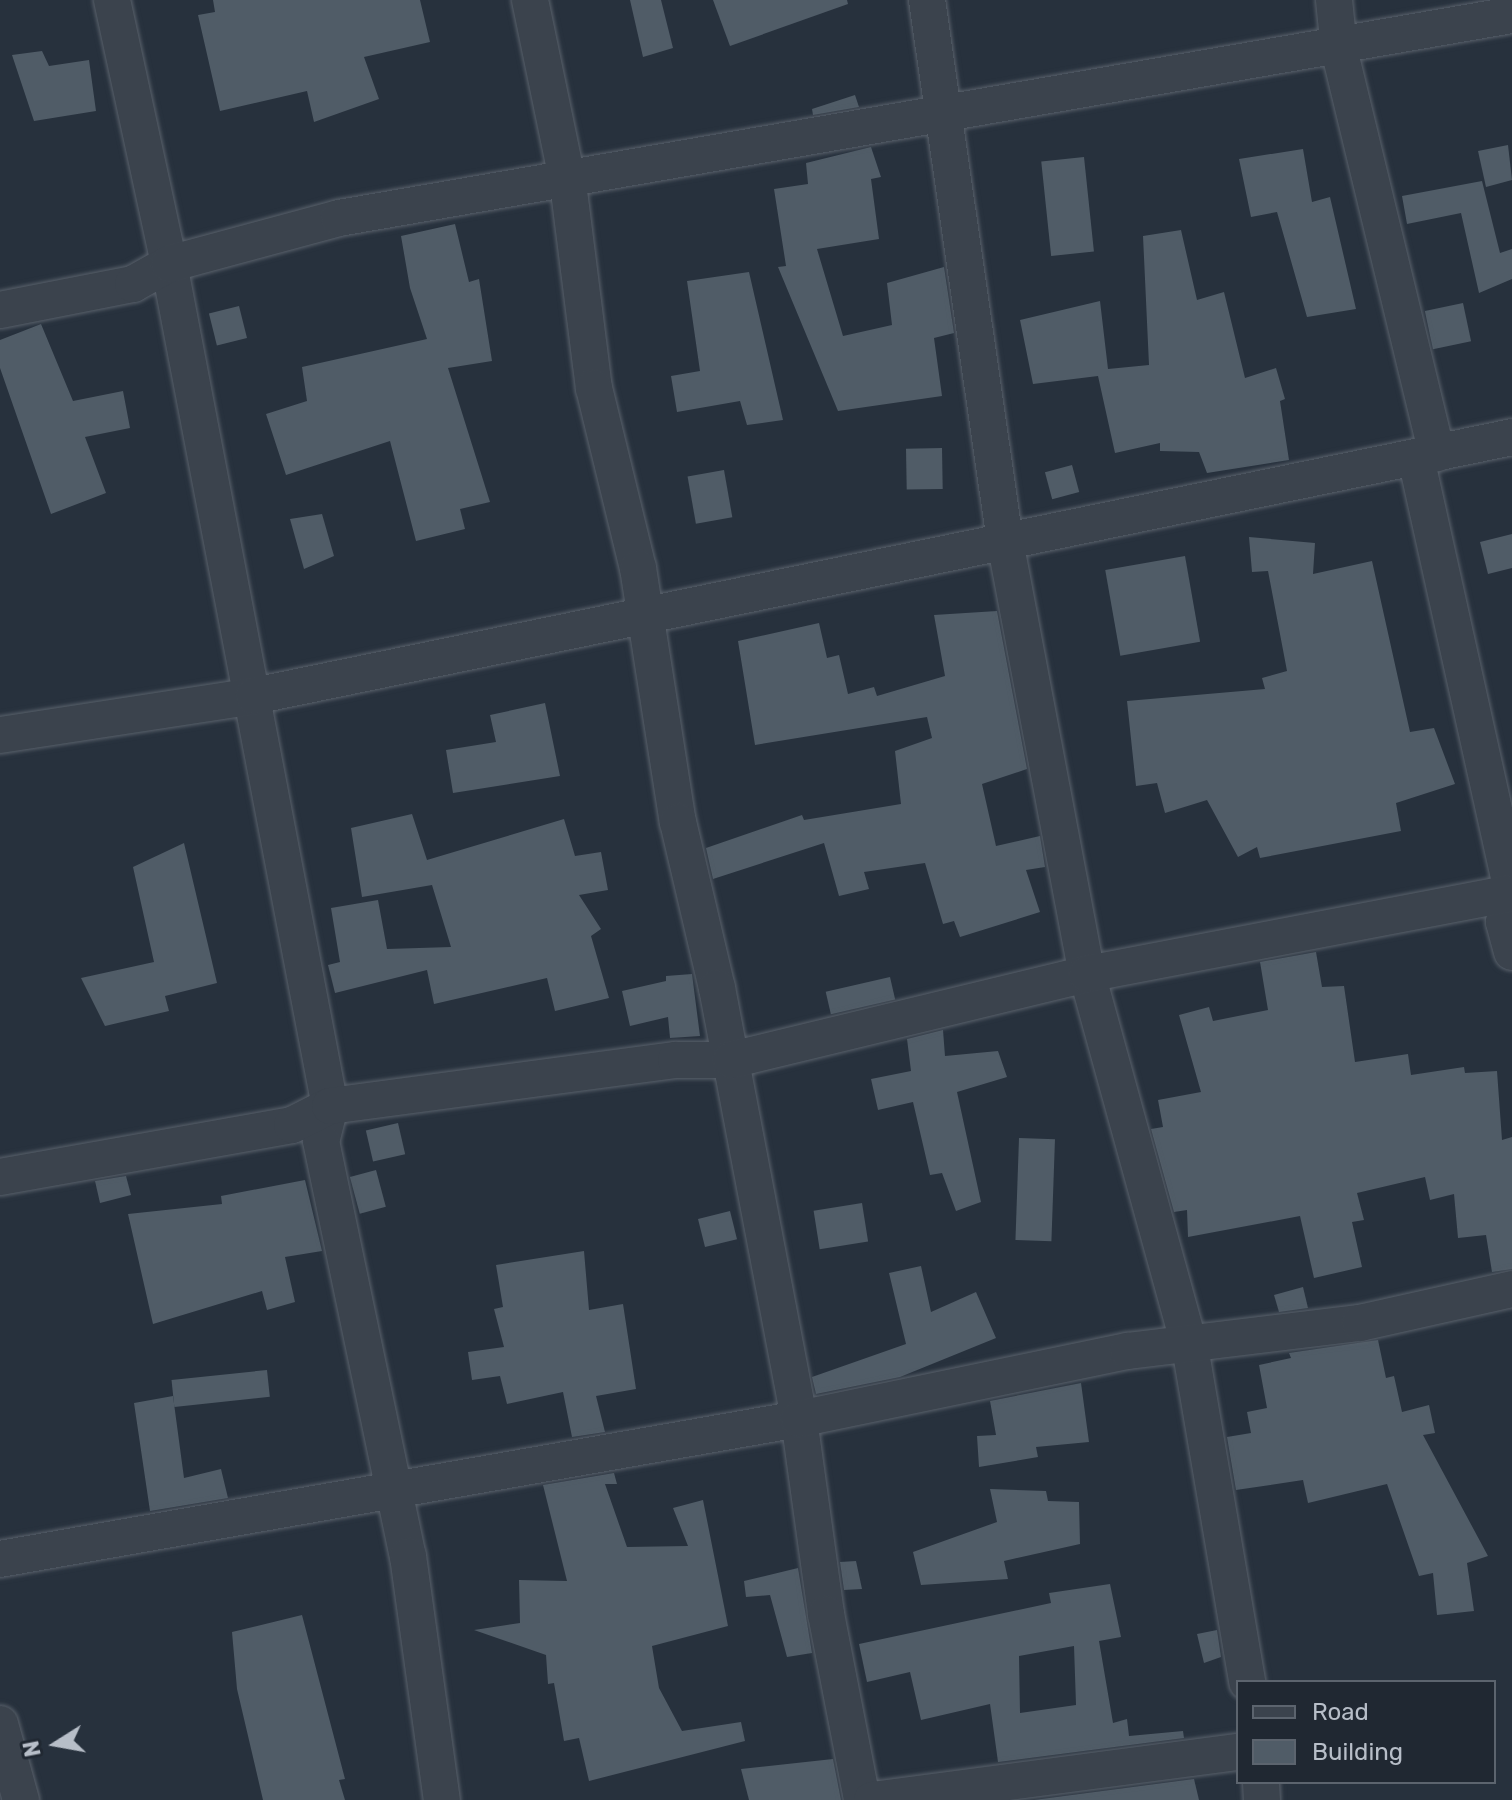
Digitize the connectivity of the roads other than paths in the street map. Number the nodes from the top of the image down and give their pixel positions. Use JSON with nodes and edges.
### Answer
{"nodes":[{"id":1,"x":112,"y":0,"type":"edge"},
{"id":2,"x":530,"y":0,"type":"edge"},
{"id":3,"x":927,"y":0,"type":"edge"},
{"id":4,"x":1334,"y":0,"type":"edge"},
{"id":5,"x":1512,"y":15,"type":"edge"},
{"id":6,"x":1339,"y":49,"type":"junction"},
{"id":7,"x":944,"y":111,"type":"junction"},
{"id":8,"x":568,"y":183,"type":"junction"},
{"id":9,"x":169,"y":264,"type":"junction"},
{"id":10,"x":0,"y":310,"type":"edge"},
{"id":11,"x":1512,"y":437,"type":"edge"},
{"id":12,"x":1427,"y":456,"type":"junction"},
{"id":13,"x":1005,"y":541,"type":"junction"},
{"id":14,"x":644,"y":614,"type":"junction"},
{"id":15,"x":254,"y":696,"type":"junction"},
{"id":16,"x":0,"y":735,"type":"edge"},
{"id":17,"x":1512,"y":893,"type":"edge"},
{"id":18,"x":1512,"y":952,"type":"edge"},
{"id":19,"x":1087,"y":974,"type":"junction"},
{"id":20,"x":731,"y":1060,"type":"junction"},
{"id":21,"x":330,"y":1106,"type":"junction"},
{"id":22,"x":0,"y":1177,"type":"edge"},
{"id":23,"x":1512,"y":1289,"type":"edge"},
{"id":24,"x":1190,"y":1347,"type":"junction"},
{"id":25,"x":799,"y":1419,"type":"junction"},
{"id":26,"x":394,"y":1490,"type":"junction"},
{"id":27,"x":0,"y":1559,"type":"edge"},
{"id":28,"x":1247,"y":1680,"type":"edge"},
{"id":29,"x":0,"y":1724,"type":"edge"},
{"id":30,"x":1236,"y":1752,"type":"edge"},
{"id":31,"x":21,"y":1800,"type":"edge"},
{"id":32,"x":442,"y":1800,"type":"edge"},
{"id":33,"x":862,"y":1800,"type":"edge"},
{"id":34,"x":872,"y":1800,"type":"edge"}],
"edges":[{"from":1,"to":9,"type":"street"},
{"from":2,"to":8,"type":"street"},
{"from":3,"to":7,"type":"street"},
{"from":4,"to":6,"type":"street"},
{"from":5,"to":6,"type":"street"},
{"from":6,"to":7,"type":"street"},
{"from":6,"to":12,"type":"street"},
{"from":7,"to":8,"type":"street"},
{"from":7,"to":13,"type":"street"},
{"from":8,"to":9,"type":"street"},
{"from":8,"to":14,"type":"street"},
{"from":9,"to":10,"type":"street"},
{"from":9,"to":15,"type":"street"},
{"from":11,"to":12,"type":"street"},
{"from":12,"to":13,"type":"street"},
{"from":12,"to":17,"type":"street"},
{"from":13,"to":14,"type":"street"},
{"from":13,"to":19,"type":"street"},
{"from":14,"to":15,"type":"street"},
{"from":14,"to":20,"type":"street"},
{"from":15,"to":16,"type":"street"},
{"from":15,"to":21,"type":"street"},
{"from":17,"to":18,"type":"street"},
{"from":17,"to":19,"type":"street"},
{"from":19,"to":20,"type":"street"},
{"from":19,"to":24,"type":"street"},
{"from":20,"to":21,"type":"street"},
{"from":20,"to":25,"type":"street"},
{"from":21,"to":22,"type":"street"},
{"from":21,"to":26,"type":"street"},
{"from":23,"to":24,"type":"street"},
{"from":24,"to":25,"type":"street"},
{"from":24,"to":28,"type":"street"},
{"from":25,"to":26,"type":"street"},
{"from":25,"to":33,"type":"street"},
{"from":26,"to":27,"type":"street"},
{"from":26,"to":32,"type":"street"},
{"from":29,"to":31,"type":"street"},
{"from":30,"to":34,"type":"street"}]}
